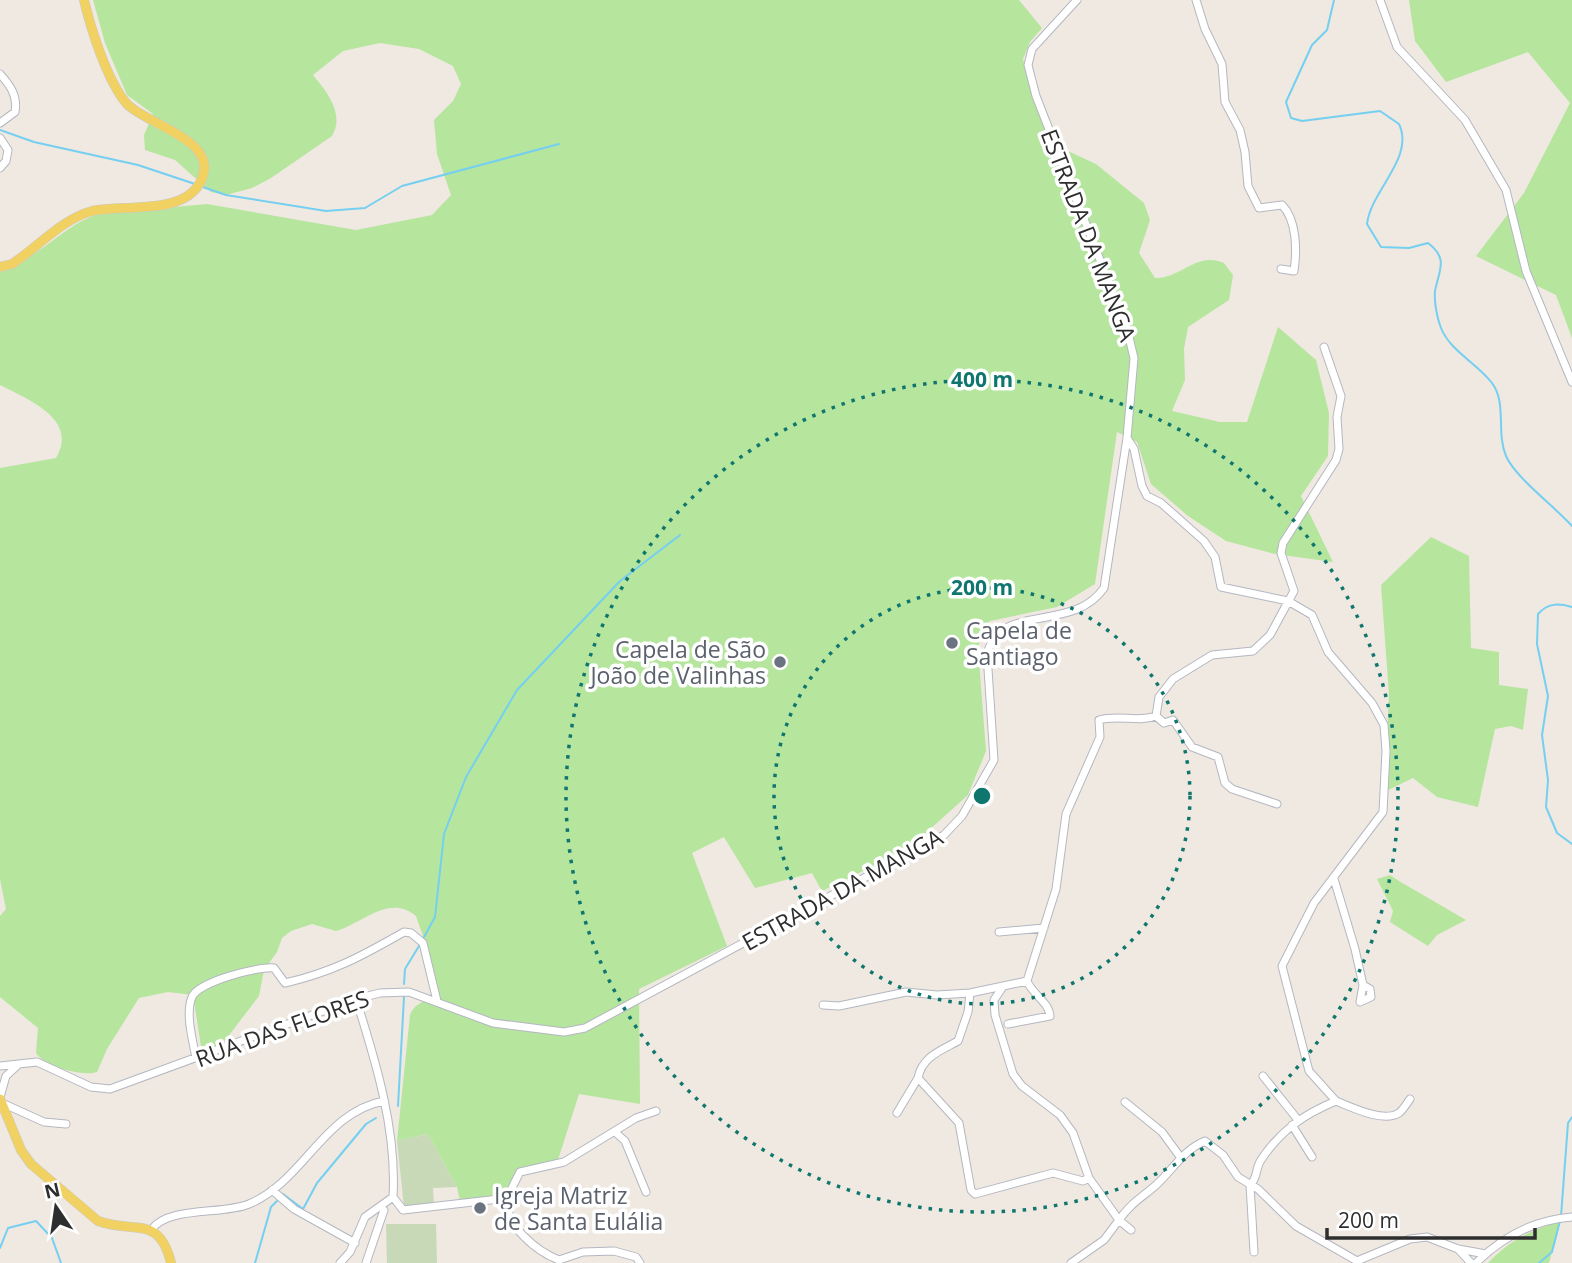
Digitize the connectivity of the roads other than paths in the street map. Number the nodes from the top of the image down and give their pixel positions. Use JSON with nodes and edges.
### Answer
{"nodes":[{"id":1,"x":84,"y":0,"type":"edge"},
{"id":2,"x":1077,"y":0,"type":"edge"},
{"id":3,"x":1196,"y":0,"type":"edge"},
{"id":4,"x":1380,"y":0,"type":"edge"},
{"id":5,"x":0,"y":74,"type":"edge"},
{"id":6,"x":0,"y":123,"type":"edge"},
{"id":7,"x":0,"y":138,"type":"edge"},
{"id":8,"x":0,"y":168,"type":"edge"},
{"id":9,"x":0,"y":267,"type":"edge"},
{"id":10,"x":1281,"y":269,"type":"dead end"},
{"id":11,"x":1324,"y":346,"type":"dead end"},
{"id":12,"x":1572,"y":382,"type":"edge"},
{"id":13,"x":1127,"y":438,"type":"junction"},
{"id":14,"x":1288,"y":601,"type":"junction"},
{"id":15,"x":1156,"y":716,"type":"junction"},
{"id":16,"x":1277,"y":804,"type":"dead end"},
{"id":17,"x":1334,"y":878,"type":"junction"},
{"id":18,"x":1044,"y":928,"type":"junction"},
{"id":19,"x":999,"y":932,"type":"dead end"},
{"id":20,"x":1027,"y":981,"type":"junction"},
{"id":21,"x":665,"y":985,"type":"joint"},
{"id":22,"x":1363,"y":985,"type":"dead end"},
{"id":23,"x":1002,"y":988,"type":"junction"},
{"id":24,"x":970,"y":993,"type":"junction"},
{"id":25,"x":356,"y":999,"type":"junction"},
{"id":26,"x":437,"y":1001,"type":"junction"},
{"id":27,"x":823,"y":1005,"type":"dead end"},
{"id":28,"x":1008,"y":1024,"type":"dead end"},
{"id":29,"x":196,"y":1058,"type":"junction"},
{"id":30,"x":19,"y":1065,"type":"junction"},
{"id":31,"x":1,"y":1066,"type":"edge"},
{"id":32,"x":1263,"y":1076,"type":"dead end"},
{"id":33,"x":3,"y":1077,"type":"edge"},
{"id":34,"x":918,"y":1078,"type":"junction"},
{"id":35,"x":1,"y":1099,"type":"edge"},
{"id":36,"x":1410,"y":1099,"type":"dead end"},
{"id":37,"x":384,"y":1101,"type":"junction"},
{"id":38,"x":1336,"y":1101,"type":"junction"},
{"id":39,"x":1125,"y":1102,"type":"dead end"},
{"id":40,"x":656,"y":1111,"type":"dead end"},
{"id":41,"x":897,"y":1113,"type":"dead end"},
{"id":42,"x":1295,"y":1122,"type":"junction"},
{"id":43,"x":66,"y":1124,"type":"dead end"},
{"id":44,"x":615,"y":1132,"type":"junction"},
{"id":45,"x":1312,"y":1157,"type":"dead end"},
{"id":46,"x":1181,"y":1158,"type":"junction"},
{"id":47,"x":1089,"y":1178,"type":"junction"},
{"id":48,"x":1250,"y":1185,"type":"junction"},
{"id":49,"x":272,"y":1190,"type":"junction"},
{"id":50,"x":646,"y":1192,"type":"dead end"},
{"id":51,"x":393,"y":1197,"type":"junction"},
{"id":52,"x":508,"y":1198,"type":"junction"},
{"id":53,"x":384,"y":1210,"type":"dead end"},
{"id":54,"x":1564,"y":1218,"type":"edge"},
{"id":55,"x":1119,"y":1220,"type":"junction"},
{"id":56,"x":152,"y":1229,"type":"junction"},
{"id":57,"x":1131,"y":1230,"type":"dead end"},
{"id":58,"x":355,"y":1243,"type":"junction"},
{"id":59,"x":1458,"y":1249,"type":"junction"},
{"id":60,"x":1254,"y":1252,"type":"dead end"},
{"id":61,"x":1486,"y":1254,"type":"junction"},
{"id":62,"x":1357,"y":1262,"type":"edge"},
{"id":63,"x":171,"y":1263,"type":"edge"},
{"id":64,"x":340,"y":1263,"type":"edge"},
{"id":65,"x":366,"y":1263,"type":"edge"},
{"id":66,"x":640,"y":1263,"type":"edge"},
{"id":67,"x":1071,"y":1263,"type":"edge"},
{"id":68,"x":1471,"y":1263,"type":"edge"},
{"id":69,"x":1476,"y":1263,"type":"edge"}],
"edges":[{"from":1,"to":9,"type":"main road"},
{"from":2,"to":13,"type":"street","name":"ESTRADA DA MANGA"},
{"from":3,"to":10,"type":"street"},
{"from":4,"to":12,"type":"street"},
{"from":5,"to":6,"type":"street"},
{"from":7,"to":8,"type":"street"},
{"from":11,"to":14,"type":"street"},
{"from":13,"to":14,"type":"street"},
{"from":13,"to":21,"type":"street","name":"ESTRADA DA MANGA"},
{"from":14,"to":15,"type":"street"},
{"from":14,"to":17,"type":"street"},
{"from":15,"to":16,"type":"street"},
{"from":15,"to":18,"type":"street"},
{"from":17,"to":22,"type":"street"},
{"from":17,"to":38,"type":"street"},
{"from":18,"to":19,"type":"street"},
{"from":18,"to":20,"type":"street"},
{"from":20,"to":23,"type":"street"},
{"from":20,"to":28,"type":"street"},
{"from":21,"to":26,"type":"street","name":"RUA DAS FLORES"},
{"from":23,"to":24,"type":"street"},
{"from":23,"to":47,"type":"street"},
{"from":24,"to":27,"type":"street"},
{"from":24,"to":34,"type":"street"},
{"from":25,"to":26,"type":"street","name":"RUA DAS FLORES"},
{"from":25,"to":29,"type":"street","name":"RUA DAS FLORES"},
{"from":25,"to":37,"type":"street"},
{"from":26,"to":29,"type":"street"},
{"from":29,"to":30,"type":"street","name":"RUA DAS FLORES"},
{"from":30,"to":31,"type":"street","name":"RUA DAS FLORES"},
{"from":30,"to":33,"type":"street"},
{"from":32,"to":42,"type":"street"},
{"from":33,"to":35,"type":"street"},
{"from":34,"to":41,"type":"street"},
{"from":34,"to":47,"type":"street"},
{"from":35,"to":43,"type":"street"},
{"from":35,"to":56,"type":"main road"},
{"from":36,"to":38,"type":"street"},
{"from":37,"to":49,"type":"street"},
{"from":37,"to":51,"type":"street"},
{"from":38,"to":42,"type":"street"},
{"from":39,"to":46,"type":"street"},
{"from":40,"to":44,"type":"street"},
{"from":42,"to":45,"type":"street"},
{"from":42,"to":48,"type":"street"},
{"from":44,"to":50,"type":"street"},
{"from":44,"to":52,"type":"street"},
{"from":46,"to":48,"type":"street"},
{"from":46,"to":55,"type":"street"},
{"from":47,"to":55,"type":"street"},
{"from":48,"to":60,"type":"street"},
{"from":48,"to":62,"type":"street"},
{"from":49,"to":56,"type":"street"},
{"from":49,"to":58,"type":"street"},
{"from":51,"to":52,"type":"street"},
{"from":51,"to":58,"type":"street"},
{"from":52,"to":66,"type":"street"},
{"from":53,"to":65,"type":"street"},
{"from":54,"to":61,"type":"street"},
{"from":55,"to":57,"type":"street"},
{"from":55,"to":67,"type":"street"},
{"from":56,"to":63,"type":"main road"},
{"from":58,"to":64,"type":"street"},
{"from":59,"to":61,"type":"street"},
{"from":59,"to":62,"type":"street"},
{"from":59,"to":68,"type":"street"},
{"from":61,"to":69,"type":"street"}]}
